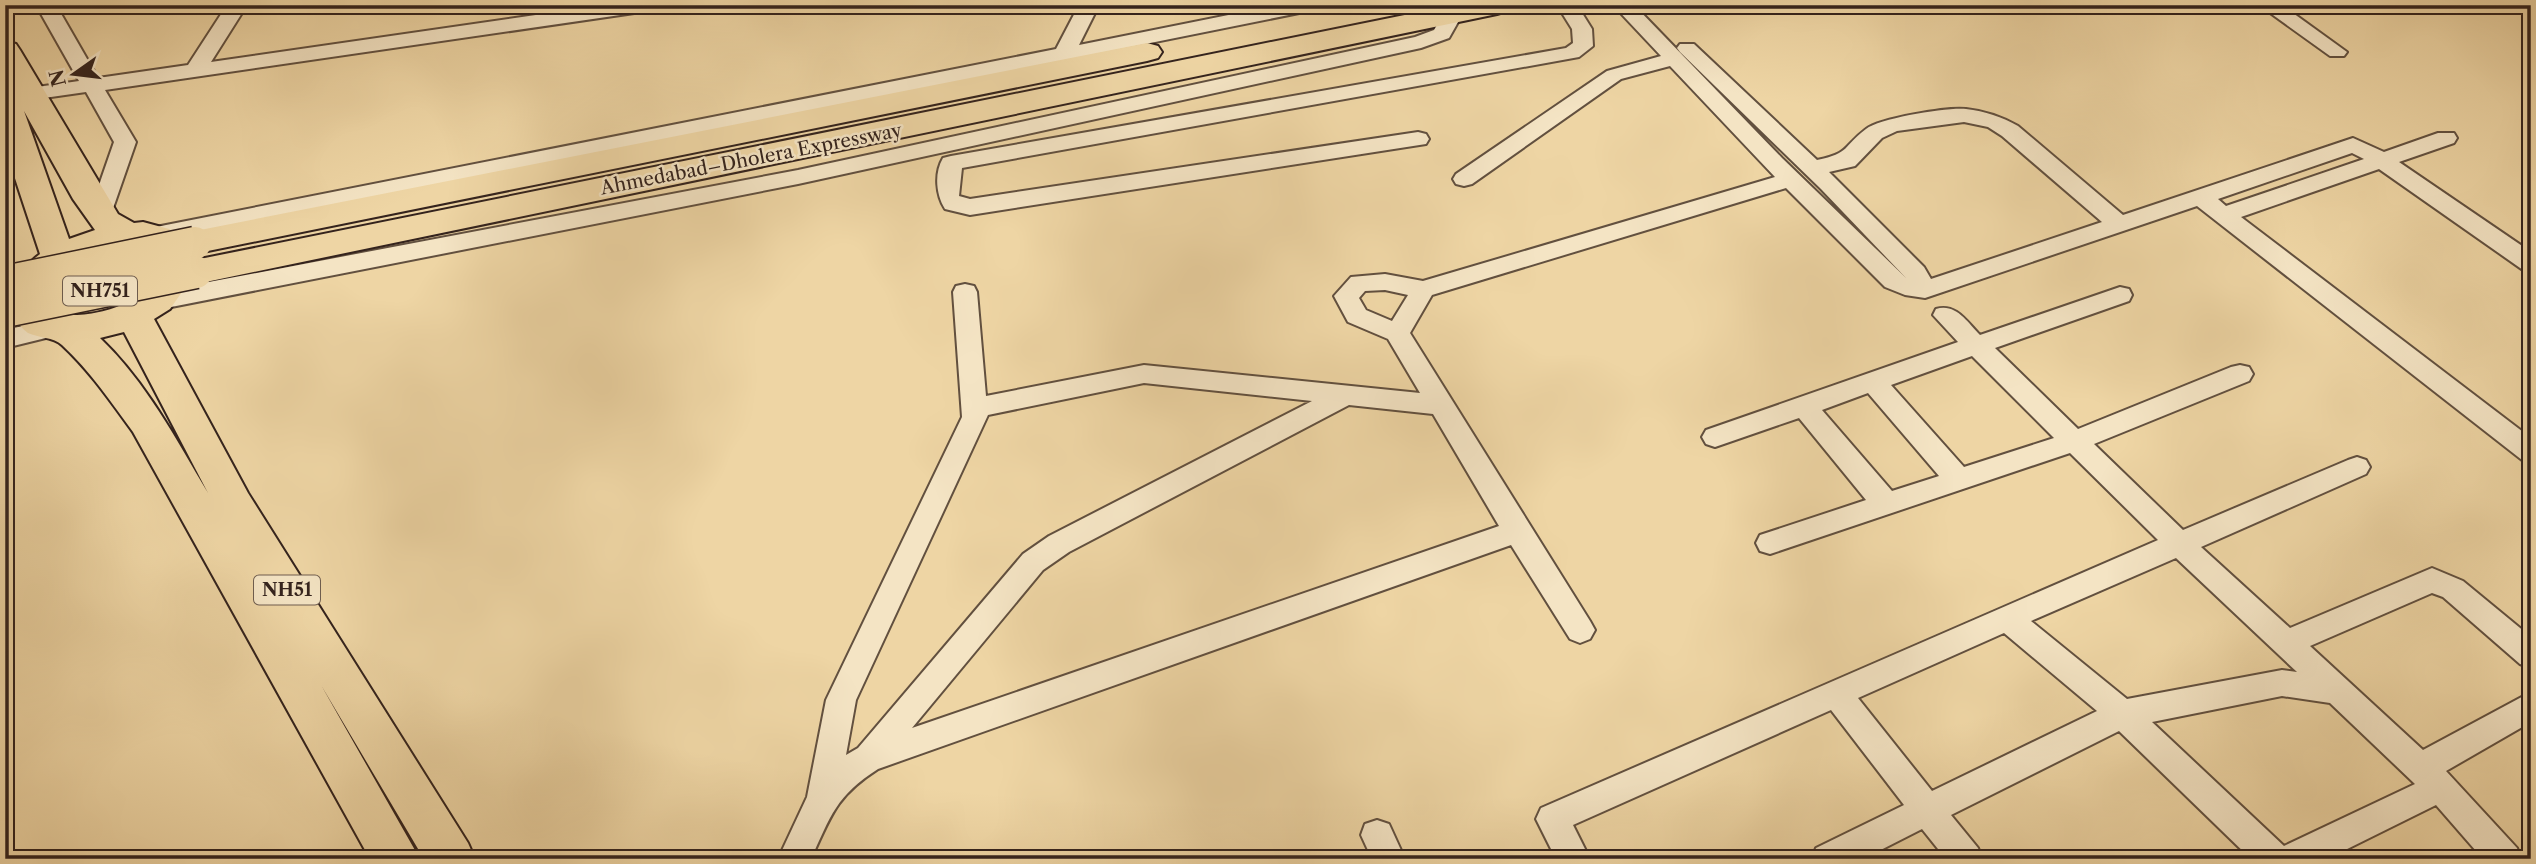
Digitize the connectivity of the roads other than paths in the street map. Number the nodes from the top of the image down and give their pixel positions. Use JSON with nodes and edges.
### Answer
{"nodes":[{"id":1,"x":46,"y":5,"type":"edge"},
{"id":2,"x":237,"y":5,"type":"edge"},
{"id":3,"x":648,"y":5,"type":"edge"},
{"id":4,"x":1089,"y":5,"type":"edge"},
{"id":5,"x":1309,"y":5,"type":"edge"},
{"id":6,"x":1398,"y":5,"type":"edge"},
{"id":7,"x":1497,"y":5,"type":"edge"},
{"id":8,"x":1566,"y":5,"type":"edge"},
{"id":9,"x":1623,"y":5,"type":"edge"},
{"id":10,"x":1642,"y":5,"type":"edge"},
{"id":11,"x":2269,"y":5,"type":"edge"},
{"id":12,"x":1452,"y":15,"type":"junction"},
{"id":13,"x":5,"y":50,"type":"edge"},
{"id":14,"x":2337,"y":52,"type":"dead end"},
{"id":15,"x":1064,"y":54,"type":"junction"},
{"id":16,"x":1674,"y":59,"type":"junction"},
{"id":17,"x":195,"y":70,"type":"junction"},
{"id":18,"x":93,"y":85,"type":"junction"},
{"id":19,"x":18,"y":97,"type":"edge"},
{"id":20,"x":2446,"y":138,"type":"dead end"},
{"id":21,"x":1418,"y":139,"type":"dead end"},
{"id":22,"x":949,"y":153,"type":"junction"},
{"id":23,"x":2383,"y":161,"type":"junction"},
{"id":24,"x":1797,"y":171,"type":"junction"},
{"id":25,"x":5,"y":178,"type":"edge"},
{"id":26,"x":1464,"y":179,"type":"dead end"},
{"id":27,"x":2199,"y":196,"type":"junction"},
{"id":28,"x":100,"y":214,"type":"junction"},
{"id":29,"x":2223,"y":215,"type":"junction"},
{"id":30,"x":2118,"y":223,"type":"junction"},
{"id":31,"x":47,"y":224,"type":"junction"},
{"id":32,"x":142,"y":235,"type":"junction"},
{"id":33,"x":195,"y":257,"type":"junction"},
{"id":34,"x":52,"y":263,"type":"junction"},
{"id":35,"x":2531,"y":264,"type":"edge"},
{"id":36,"x":5,"y":269,"type":"edge"},
{"id":37,"x":5,"y":282,"type":"edge"},
{"id":38,"x":1423,"y":289,"type":"junction"},
{"id":39,"x":1925,"y":290,"type":"junction"},
{"id":40,"x":965,"y":292,"type":"dead end"},
{"id":41,"x":2120,"y":295,"type":"dead end"},
{"id":42,"x":144,"y":308,"type":"junction"},
{"id":43,"x":5,"y":311,"type":"edge"},
{"id":44,"x":1945,"y":315,"type":"dead end"},
{"id":45,"x":59,"y":330,"type":"junction"},
{"id":46,"x":1397,"y":333,"type":"junction"},
{"id":47,"x":5,"y":339,"type":"edge"},
{"id":48,"x":1977,"y":346,"type":"junction"},
{"id":49,"x":2240,"y":374,"type":"dead end"},
{"id":50,"x":1873,"y":382,"type":"junction"},
{"id":51,"x":1346,"y":395,"type":"junction"},
{"id":52,"x":1441,"y":405,"type":"junction"},
{"id":53,"x":1804,"y":405,"type":"junction"},
{"id":54,"x":975,"y":408,"type":"junction"},
{"id":55,"x":1715,"y":437,"type":"dead end"},
{"id":56,"x":2075,"y":441,"type":"junction"},
{"id":57,"x":2528,"y":448,"type":"edge"},
{"id":58,"x":2357,"y":467,"type":"dead end"},
{"id":59,"x":1959,"y":480,"type":"junction"},
{"id":60,"x":1886,"y":504,"type":"junction"},
{"id":61,"x":1517,"y":531,"type":"junction"},
{"id":62,"x":1770,"y":543,"type":"dead end"},
{"id":63,"x":2180,"y":544,"type":"junction"},
{"id":64,"x":2007,"y":618,"type":"junction"},
{"id":65,"x":1580,"y":630,"type":"dead end"},
{"id":66,"x":2286,"y":643,"type":"junction"},
{"id":67,"x":2531,"y":655,"type":"edge"},
{"id":68,"x":2338,"y":691,"type":"junction"},
{"id":69,"x":1836,"y":694,"type":"junction"},
{"id":70,"x":2531,"y":706,"type":"edge"},
{"id":71,"x":2122,"y":714,"type":"junction"},
{"id":72,"x":868,"y":758,"type":"junction"},
{"id":73,"x":2431,"y":778,"type":"junction"},
{"id":74,"x":821,"y":801,"type":"junction"},
{"id":75,"x":1928,"y":812,"type":"junction"},
{"id":76,"x":396,"y":859,"type":"edge"},
{"id":77,"x":452,"y":859,"type":"edge"},
{"id":78,"x":794,"y":859,"type":"edge"},
{"id":79,"x":1574,"y":859,"type":"edge"},
{"id":80,"x":1828,"y":859,"type":"edge"},
{"id":81,"x":1966,"y":859,"type":"edge"},
{"id":82,"x":2274,"y":859,"type":"edge"},
{"id":83,"x":2292,"y":859,"type":"edge"},
{"id":84,"x":2505,"y":859,"type":"edge"}],
"edges":[{"from":1,"to":18,"type":"street"},
{"from":2,"to":17,"type":"street"},
{"from":3,"to":17,"type":"street"},
{"from":4,"to":15,"type":"street"},
{"from":5,"to":15,"type":"street"},
{"from":6,"to":33,"type":"highway","name":"Ahmedabad–Dholera Expressway"},
{"from":7,"to":12,"type":"highway","name":"Ahmedabad–Dholera Expressway"},
{"from":8,"to":22,"type":"street"},
{"from":9,"to":16,"type":"street"},
{"from":10,"to":24,"type":"street"},
{"from":11,"to":14,"type":"street"},
{"from":12,"to":22,"type":"street"},
{"from":12,"to":33,"type":"highway","name":"Ahmedabad–Dholera Expressway"},
{"from":13,"to":19,"type":"highway"},
{"from":15,"to":32,"type":"street"},
{"from":16,"to":24,"type":"street"},
{"from":16,"to":26,"type":"street"},
{"from":17,"to":18,"type":"street"},
{"from":18,"to":19,"type":"street"},
{"from":18,"to":28,"type":"street"},
{"from":19,"to":28,"type":"highway"},
{"from":19,"to":31,"type":"highway"},
{"from":20,"to":23,"type":"street"},
{"from":21,"to":22,"type":"street"},
{"from":22,"to":42,"type":"street"},
{"from":23,"to":27,"type":"street"},
{"from":23,"to":29,"type":"street"},
{"from":23,"to":35,"type":"street"},
{"from":24,"to":30,"type":"street"},
{"from":24,"to":38,"type":"street"},
{"from":24,"to":39,"type":"street"},
{"from":24,"to":39,"type":"street"},
{"from":25,"to":31,"type":"highway"},
{"from":27,"to":29,"type":"street"},
{"from":27,"to":30,"type":"street"},
{"from":28,"to":32,"type":"highway"},
{"from":29,"to":57,"type":"street"},
{"from":30,"to":39,"type":"street"},
{"from":31,"to":34,"type":"highway"},
{"from":32,"to":34,"type":"highway","number":"NH51"},
{"from":32,"to":42,"type":"highway"},
{"from":33,"to":37,"type":"highway","name":"Ahmedabad–Dholera Expressway","number":"NH751","bridge":true},
{"from":33,"to":43,"type":"highway","name":"Ahmedabad–Dholera Expressway","number":"NH751","bridge":true},
{"from":34,"to":36,"type":"street"},
{"from":34,"to":45,"type":"highway","number":"NH51"},
{"from":38,"to":46,"type":"street"},
{"from":38,"to":46,"type":"street"},
{"from":40,"to":54,"type":"street"},
{"from":41,"to":48,"type":"street"},
{"from":42,"to":45,"type":"highway"},
{"from":42,"to":77,"type":"highway","number":"NH51"},
{"from":44,"to":48,"type":"street"},
{"from":45,"to":47,"type":"street"},
{"from":45,"to":76,"type":"highway","number":"NH51"},
{"from":46,"to":52,"type":"street"},
{"from":48,"to":50,"type":"street"},
{"from":48,"to":56,"type":"street"},
{"from":49,"to":56,"type":"street"},
{"from":50,"to":53,"type":"street"},
{"from":50,"to":59,"type":"street"},
{"from":51,"to":52,"type":"street"},
{"from":51,"to":54,"type":"street"},
{"from":51,"to":72,"type":"street"},
{"from":52,"to":61,"type":"street"},
{"from":53,"to":55,"type":"street"},
{"from":53,"to":60,"type":"street"},
{"from":54,"to":74,"type":"street"},
{"from":56,"to":59,"type":"street"},
{"from":56,"to":63,"type":"street"},
{"from":58,"to":63,"type":"street"},
{"from":59,"to":60,"type":"street"},
{"from":60,"to":62,"type":"street"},
{"from":61,"to":65,"type":"street"},
{"from":61,"to":72,"type":"street"},
{"from":63,"to":64,"type":"street"},
{"from":63,"to":66,"type":"street"},
{"from":64,"to":69,"type":"street"},
{"from":64,"to":71,"type":"street"},
{"from":66,"to":67,"type":"street"},
{"from":66,"to":68,"type":"street"},
{"from":68,"to":71,"type":"street"},
{"from":68,"to":73,"type":"street"},
{"from":69,"to":75,"type":"street"},
{"from":69,"to":79,"type":"street"},
{"from":70,"to":73,"type":"street"},
{"from":71,"to":75,"type":"street"},
{"from":71,"to":82,"type":"street"},
{"from":72,"to":74,"type":"street"},
{"from":73,"to":83,"type":"street"},
{"from":73,"to":84,"type":"street"},
{"from":74,"to":78,"type":"street"},
{"from":75,"to":80,"type":"street"},
{"from":75,"to":81,"type":"street"}]}
